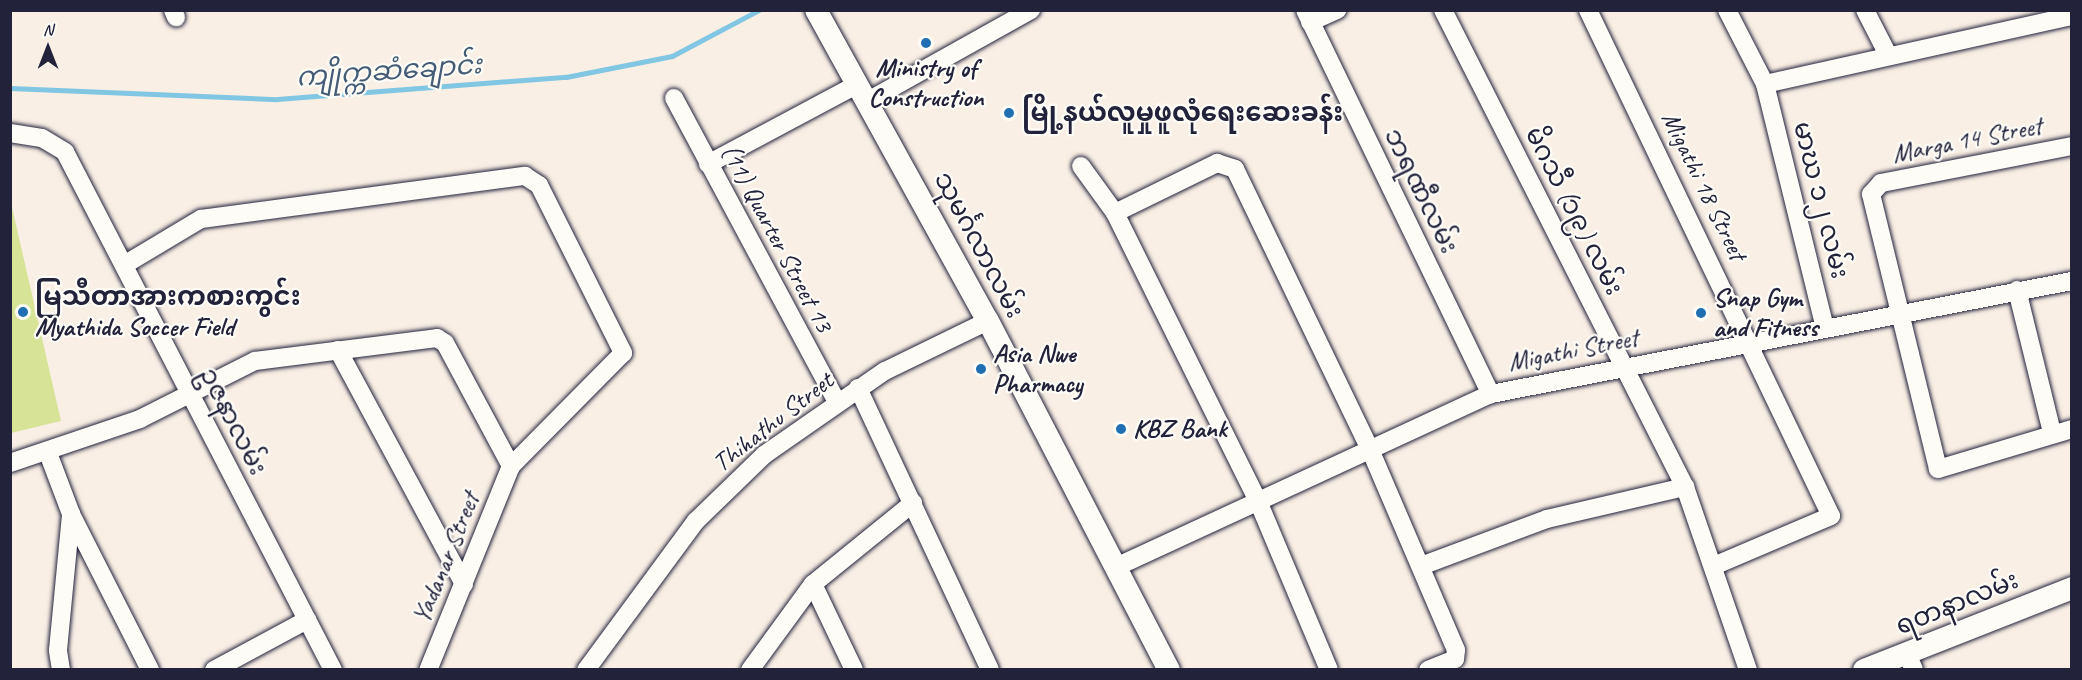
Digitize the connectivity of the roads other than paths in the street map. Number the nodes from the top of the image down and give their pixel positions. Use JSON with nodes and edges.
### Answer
{"nodes":[{"id":1,"x":1031,"y":10,"type":"edge"},
{"id":2,"x":1337,"y":10,"type":"edge"},
{"id":3,"x":1443,"y":10,"type":"edge"},
{"id":4,"x":1588,"y":10,"type":"edge"},
{"id":5,"x":1726,"y":10,"type":"edge"},
{"id":6,"x":1865,"y":10,"type":"edge"},
{"id":7,"x":816,"y":11,"type":"edge"},
{"id":8,"x":1307,"y":16,"type":"edge"},
{"id":9,"x":2072,"y":16,"type":"edge"},
{"id":10,"x":1888,"y":55,"type":"junction"},
{"id":11,"x":1765,"y":84,"type":"junction"},
{"id":12,"x":863,"y":92,"type":"junction"},
{"id":13,"x":674,"y":98,"type":"dead end"},
{"id":14,"x":10,"y":133,"type":"edge"},
{"id":15,"x":2072,"y":147,"type":"edge"},
{"id":16,"x":708,"y":164,"type":"junction"},
{"id":17,"x":1081,"y":166,"type":"dead end"},
{"id":18,"x":1115,"y":213,"type":"junction"},
{"id":19,"x":124,"y":265,"type":"junction"},
{"id":20,"x":2072,"y":281,"type":"edge"},
{"id":21,"x":2017,"y":290,"type":"junction"},
{"id":22,"x":1902,"y":314,"type":"junction"},
{"id":23,"x":988,"y":321,"type":"junction"},
{"id":24,"x":1825,"y":328,"type":"junction"},
{"id":25,"x":1751,"y":340,"type":"junction"},
{"id":26,"x":338,"y":350,"type":"junction"},
{"id":27,"x":1625,"y":366,"type":"junction"},
{"id":28,"x":858,"y":388,"type":"junction"},
{"id":29,"x":1491,"y":393,"type":"junction"},
{"id":30,"x":191,"y":395,"type":"junction"},
{"id":31,"x":837,"y":402,"type":"junction"},
{"id":32,"x":2072,"y":429,"type":"edge"},
{"id":33,"x":2052,"y":433,"type":"junction"},
{"id":34,"x":1369,"y":447,"type":"junction"},
{"id":35,"x":48,"y":453,"type":"junction"},
{"id":36,"x":10,"y":463,"type":"edge"},
{"id":37,"x":511,"y":466,"type":"junction"},
{"id":38,"x":1685,"y":487,"type":"junction"},
{"id":39,"x":1258,"y":501,"type":"junction"},
{"id":40,"x":913,"y":502,"type":"junction"},
{"id":41,"x":71,"y":514,"type":"junction"},
{"id":42,"x":1716,"y":565,"type":"junction"},
{"id":43,"x":1421,"y":566,"type":"junction"},
{"id":44,"x":1116,"y":567,"type":"junction"},
{"id":45,"x":464,"y":584,"type":"junction"},
{"id":46,"x":813,"y":584,"type":"junction"},
{"id":47,"x":2072,"y":588,"type":"edge"},
{"id":48,"x":308,"y":620,"type":"junction"},
{"id":49,"x":1910,"y":662,"type":"edge"},
{"id":50,"x":61,"y":669,"type":"edge"},
{"id":51,"x":150,"y":669,"type":"edge"},
{"id":52,"x":214,"y":669,"type":"edge"},
{"id":53,"x":333,"y":669,"type":"edge"},
{"id":54,"x":428,"y":669,"type":"edge"},
{"id":55,"x":586,"y":669,"type":"edge"},
{"id":56,"x":750,"y":669,"type":"edge"},
{"id":57,"x":854,"y":669,"type":"edge"},
{"id":58,"x":990,"y":669,"type":"edge"},
{"id":59,"x":1169,"y":669,"type":"edge"},
{"id":60,"x":1329,"y":669,"type":"edge"},
{"id":61,"x":1428,"y":669,"type":"edge"},
{"id":62,"x":1748,"y":669,"type":"edge"},
{"id":63,"x":1864,"y":669,"type":"edge"}],
"edges":[{"from":1,"to":12,"type":"street"},
{"from":2,"to":8,"type":"street"},
{"from":3,"to":27,"type":"street","name":"မိဂသီ (၁၉) လမ်း"},
{"from":4,"to":25,"type":"street","name":"Migathi 18 Street"},
{"from":5,"to":11,"type":"street","name":"မာဃ ၁၂ လမ်း"},
{"from":6,"to":10,"type":"street"},
{"from":7,"to":12,"type":"main road","name":"သုမင်္ဂလာလမ်း"},
{"from":8,"to":29,"type":"street","name":"ဘရဏီလမ်း"},
{"from":9,"to":10,"type":"street"},
{"from":10,"to":11,"type":"street"},
{"from":11,"to":24,"type":"street","name":"မာဃ ၁၂ လမ်း"},
{"from":12,"to":16,"type":"street"},
{"from":12,"to":23,"type":"main road","name":"သုမင်္ဂလာလမ်း"},
{"from":13,"to":16,"type":"street","name":"(11) Quarter Street 13"},
{"from":14,"to":19,"type":"street","name":"ဥဇနာလမ်း"},
{"from":15,"to":22,"type":"street","name":"Marga 14 Street"},
{"from":16,"to":31,"type":"street","name":"(11) Quarter Street 13"},
{"from":17,"to":18,"type":"street"},
{"from":18,"to":34,"type":"street"},
{"from":18,"to":39,"type":"street"},
{"from":19,"to":30,"type":"street","name":"ဥဇနာလမ်း"},
{"from":19,"to":37,"type":"street"},
{"from":20,"to":21,"type":"street","name":"Migathi Street"},
{"from":21,"to":22,"type":"street","name":"Migathi Street"},
{"from":21,"to":33,"type":"street"},
{"from":22,"to":24,"type":"street","name":"Migathi Street"},
{"from":22,"to":33,"type":"street"},
{"from":23,"to":28,"type":"street","name":"Thihathu Street"},
{"from":23,"to":44,"type":"main road","name":"သုမင်္ဂလာလမ်း"},
{"from":24,"to":25,"type":"street","name":"Migathi Street"},
{"from":25,"to":27,"type":"street","name":"Migathi Street"},
{"from":25,"to":42,"type":"street","name":"Migathi 18 Street"},
{"from":26,"to":30,"type":"street"},
{"from":26,"to":37,"type":"street"},
{"from":26,"to":45,"type":"street"},
{"from":27,"to":29,"type":"street","name":"Migathi Street"},
{"from":27,"to":38,"type":"street","name":"မိဂသီ (၁၉) လမ်း"},
{"from":28,"to":31,"type":"street","name":"Thihathu Street"},
{"from":28,"to":40,"type":"street"},
{"from":29,"to":34,"type":"street","name":"Migathi Street"},
{"from":30,"to":35,"type":"street"},
{"from":30,"to":48,"type":"street","name":"ဥဇနာလမ်း"},
{"from":31,"to":55,"type":"street","name":"Thihathu Street"},
{"from":32,"to":33,"type":"street"},
{"from":34,"to":39,"type":"street","name":"Migathi Street"},
{"from":34,"to":43,"type":"street"},
{"from":35,"to":36,"type":"street"},
{"from":35,"to":41,"type":"street"},
{"from":37,"to":45,"type":"street","name":"Yadanar Street"},
{"from":38,"to":42,"type":"street","name":"မိဂသီ (၁၉) လမ်း"},
{"from":38,"to":43,"type":"street"},
{"from":39,"to":44,"type":"street","name":"Migathi Street"},
{"from":39,"to":60,"type":"street"},
{"from":40,"to":46,"type":"street"},
{"from":40,"to":58,"type":"street"},
{"from":41,"to":50,"type":"street"},
{"from":41,"to":51,"type":"street"},
{"from":42,"to":62,"type":"street","name":"မိဂသီ (၁၉) လမ်း"},
{"from":43,"to":61,"type":"street"},
{"from":44,"to":59,"type":"main road","name":"သုမင်္ဂလာလမ်း"},
{"from":45,"to":54,"type":"street","name":"Yadanar Street"},
{"from":46,"to":56,"type":"street"},
{"from":46,"to":57,"type":"street"},
{"from":47,"to":49,"type":"main road","name":"ရတနာလမ်း"},
{"from":48,"to":52,"type":"street"},
{"from":48,"to":53,"type":"street","name":"ဥဇနာလမ်း"},
{"from":49,"to":63,"type":"main road","name":"ရတနာလမ်း"}]}
